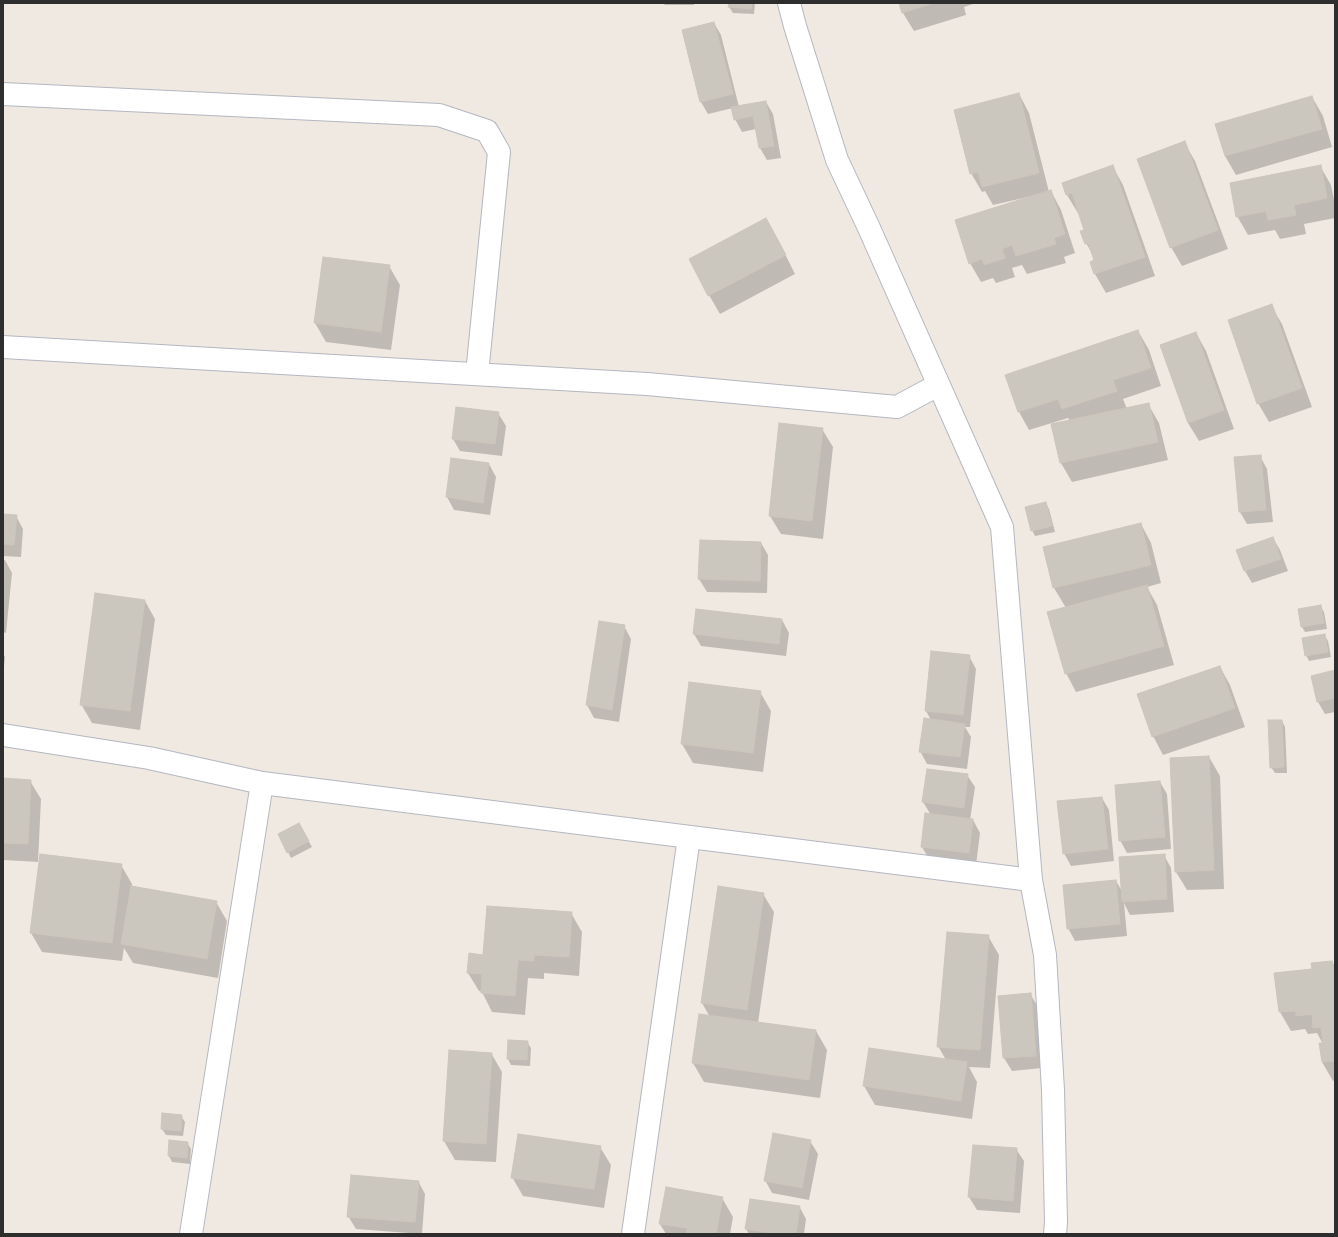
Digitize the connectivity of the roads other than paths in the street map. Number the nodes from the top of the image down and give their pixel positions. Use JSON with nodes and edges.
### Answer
{"nodes":[{"id":1,"x":789,"y":3,"type":"edge"},
{"id":2,"x":3,"y":94,"type":"edge"},
{"id":3,"x":3,"y":347,"type":"edge"},
{"id":4,"x":477,"y":374,"type":"junction"},
{"id":5,"x":938,"y":385,"type":"junction"},
{"id":6,"x":3,"y":735,"type":"edge"},
{"id":7,"x":262,"y":783,"type":"junction"},
{"id":8,"x":689,"y":837,"type":"junction"},
{"id":9,"x":1031,"y":880,"type":"junction"},
{"id":10,"x":191,"y":1234,"type":"edge"},
{"id":11,"x":633,"y":1234,"type":"edge"},
{"id":12,"x":1055,"y":1234,"type":"edge"}],
"edges":[{"from":1,"to":5,"type":"street"},
{"from":2,"to":4,"type":"street"},
{"from":3,"to":4,"type":"street"},
{"from":4,"to":5,"type":"street"},
{"from":5,"to":9,"type":"street"},
{"from":6,"to":7,"type":"street"},
{"from":7,"to":8,"type":"street"},
{"from":7,"to":10,"type":"street"},
{"from":8,"to":9,"type":"street"},
{"from":8,"to":11,"type":"street"},
{"from":9,"to":12,"type":"street"}]}
